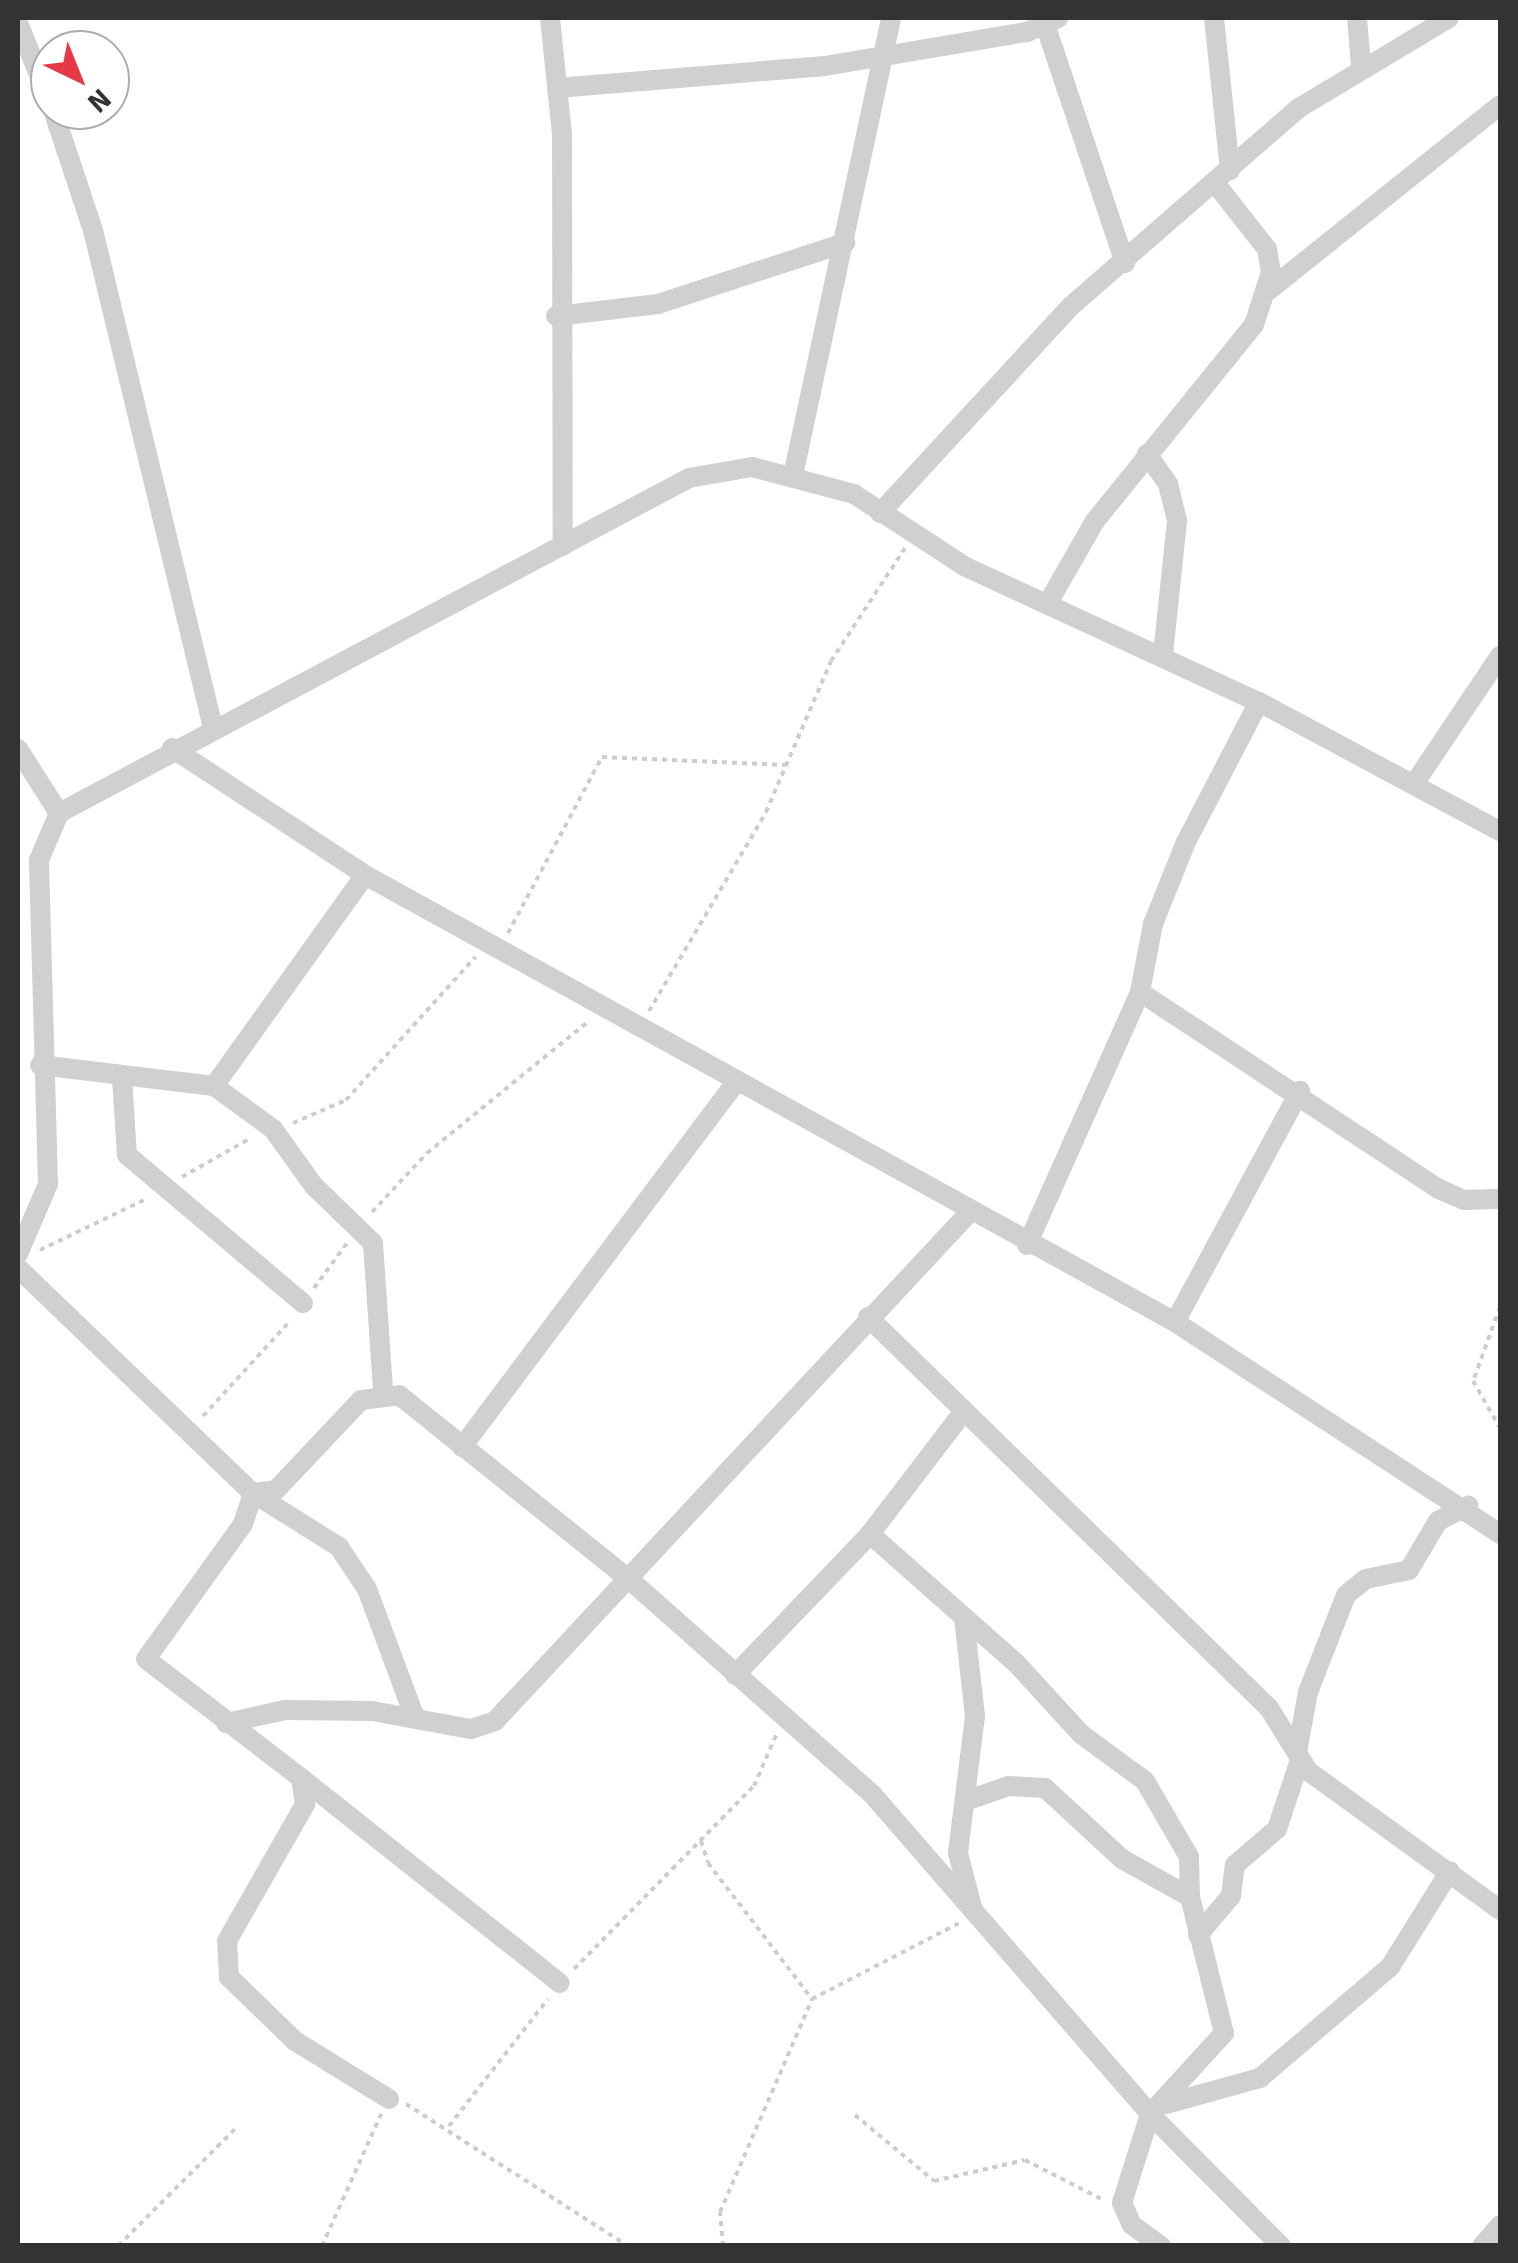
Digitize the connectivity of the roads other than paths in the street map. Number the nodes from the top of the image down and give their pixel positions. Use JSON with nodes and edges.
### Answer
{"nodes":[{"id":1,"x":550,"y":18,"type":"edge"},
{"id":2,"x":890,"y":18,"type":"edge"},
{"id":3,"x":1214,"y":18,"type":"edge"},
{"id":4,"x":1357,"y":18,"type":"edge"},
{"id":5,"x":1449,"y":18,"type":"edge"},
{"id":6,"x":1055,"y":19,"type":"edge"},
{"id":7,"x":18,"y":23,"type":"edge"},
{"id":8,"x":883,"y":52,"type":"junction"},
{"id":9,"x":30,"y":53,"type":"edge"},
{"id":10,"x":1361,"y":66,"type":"junction"},
{"id":11,"x":557,"y":88,"type":"junction"},
{"id":12,"x":1500,"y":105,"type":"edge"},
{"id":13,"x":60,"y":130,"type":"edge"},
{"id":14,"x":1223,"y":177,"type":"junction"},
{"id":15,"x":845,"y":243,"type":"junction"},
{"id":16,"x":1126,"y":263,"type":"junction"},
{"id":17,"x":1268,"y":291,"type":"junction"},
{"id":18,"x":556,"y":316,"type":"junction"},
{"id":19,"x":1147,"y":454,"type":"junction"},
{"id":20,"x":794,"y":472,"type":"junction"},
{"id":21,"x":880,"y":512,"type":"junction"},
{"id":22,"x":563,"y":546,"type":"junction"},
{"id":23,"x":1048,"y":603,"type":"junction"},
{"id":24,"x":1163,"y":655,"type":"junction"},
{"id":25,"x":1500,"y":656,"type":"edge"},
{"id":26,"x":1259,"y":702,"type":"junction"},
{"id":27,"x":213,"y":728,"type":"junction"},
{"id":28,"x":172,"y":748,"type":"junction"},
{"id":29,"x":18,"y":749,"type":"edge"},
{"id":30,"x":1414,"y":784,"type":"junction"},
{"id":31,"x":59,"y":813,"type":"junction"},
{"id":32,"x":1500,"y":831,"type":"edge"},
{"id":33,"x":364,"y":875,"type":"junction"},
{"id":34,"x":1140,"y":992,"type":"junction"},
{"id":35,"x":40,"y":1065,"type":"junction"},
{"id":36,"x":122,"y":1078,"type":"junction"},
{"id":37,"x":734,"y":1085,"type":"junction"},
{"id":38,"x":214,"y":1086,"type":"junction"},
{"id":39,"x":1300,"y":1091,"type":"junction"},
{"id":40,"x":1500,"y":1199,"type":"edge"},
{"id":41,"x":968,"y":1214,"type":"junction"},
{"id":42,"x":1028,"y":1244,"type":"junction"},
{"id":43,"x":18,"y":1254,"type":"edge"},
{"id":44,"x":18,"y":1268,"type":"edge"},
{"id":45,"x":303,"y":1303,"type":"road end"},
{"id":46,"x":868,"y":1318,"type":"junction"},
{"id":47,"x":1174,"y":1322,"type":"junction"},
{"id":48,"x":384,"y":1391,"type":"junction"},
{"id":49,"x":961,"y":1415,"type":"junction"},
{"id":50,"x":462,"y":1447,"type":"junction"},
{"id":51,"x":253,"y":1494,"type":"junction"},
{"id":52,"x":1468,"y":1506,"type":"junction"},
{"id":53,"x":870,"y":1534,"type":"junction"},
{"id":54,"x":1500,"y":1534,"type":"edge"},
{"id":55,"x":630,"y":1580,"type":"junction"},
{"id":56,"x":964,"y":1618,"type":"junction"},
{"id":57,"x":735,"y":1675,"type":"junction"},
{"id":58,"x":415,"y":1718,"type":"junction"},
{"id":59,"x":226,"y":1722,"type":"junction"},
{"id":60,"x":1299,"y":1756,"type":"junction"},
{"id":61,"x":301,"y":1778,"type":"junction"},
{"id":62,"x":971,"y":1799,"type":"junction"},
{"id":63,"x":1450,"y":1871,"type":"junction"},
{"id":64,"x":1190,"y":1897,"type":"junction"},
{"id":65,"x":1500,"y":1910,"type":"edge"},
{"id":66,"x":974,"y":1915,"type":"junction"},
{"id":67,"x":1198,"y":1935,"type":"junction"},
{"id":68,"x":560,"y":1983,"type":"road end"},
{"id":69,"x":388,"y":2099,"type":"road end"},
{"id":70,"x":1158,"y":2109,"type":"junction"},
{"id":71,"x":1500,"y":2225,"type":"edge"},
{"id":72,"x":1162,"y":2246,"type":"edge"},
{"id":73,"x":1281,"y":2246,"type":"edge"},
{"id":74,"x":1482,"y":2246,"type":"edge"}],
"edges":[{"from":1,"to":11,"type":"street"},
{"from":2,"to":8,"type":"street"},
{"from":3,"to":14,"type":"street"},
{"from":4,"to":10,"type":"street"},
{"from":5,"to":10,"type":"street"},
{"from":6,"to":8,"type":"street"},
{"from":6,"to":16,"type":"street"},
{"from":7,"to":9,"type":"street"},
{"from":8,"to":11,"type":"street"},
{"from":8,"to":15,"type":"street"},
{"from":10,"to":14,"type":"street"},
{"from":11,"to":18,"type":"street"},
{"from":12,"to":17,"type":"street"},
{"from":13,"to":27,"type":"street"},
{"from":14,"to":16,"type":"street"},
{"from":14,"to":17,"type":"street"},
{"from":15,"to":18,"type":"street"},
{"from":15,"to":20,"type":"street"},
{"from":16,"to":21,"type":"street"},
{"from":17,"to":19,"type":"street"},
{"from":18,"to":22,"type":"street"},
{"from":19,"to":23,"type":"street"},
{"from":19,"to":24,"type":"street"},
{"from":20,"to":21,"type":"street"},
{"from":20,"to":22,"type":"street"},
{"from":21,"to":23,"type":"street"},
{"from":22,"to":27,"type":"street"},
{"from":23,"to":24,"type":"street"},
{"from":24,"to":26,"type":"street"},
{"from":25,"to":30,"type":"street"},
{"from":26,"to":30,"type":"street"},
{"from":26,"to":34,"type":"street"},
{"from":27,"to":28,"type":"street"},
{"from":28,"to":31,"type":"street"},
{"from":28,"to":33,"type":"street"},
{"from":29,"to":31,"type":"street"},
{"from":30,"to":32,"type":"street"},
{"from":31,"to":35,"type":"street"},
{"from":33,"to":37,"type":"street"},
{"from":33,"to":38,"type":"street"},
{"from":34,"to":39,"type":"street"},
{"from":34,"to":42,"type":"street"},
{"from":35,"to":36,"type":"street"},
{"from":35,"to":43,"type":"street"},
{"from":36,"to":38,"type":"street"},
{"from":36,"to":45,"type":"street"},
{"from":37,"to":41,"type":"street"},
{"from":37,"to":50,"type":"street"},
{"from":38,"to":48,"type":"street"},
{"from":39,"to":40,"type":"street"},
{"from":39,"to":47,"type":"street"},
{"from":41,"to":42,"type":"street"},
{"from":41,"to":46,"type":"street"},
{"from":42,"to":47,"type":"street"},
{"from":44,"to":51,"type":"street"},
{"from":46,"to":49,"type":"street"},
{"from":46,"to":55,"type":"street"},
{"from":47,"to":52,"type":"street"},
{"from":48,"to":50,"type":"street"},
{"from":48,"to":51,"type":"street"},
{"from":49,"to":53,"type":"street"},
{"from":49,"to":60,"type":"street"},
{"from":50,"to":55,"type":"street"},
{"from":51,"to":58,"type":"street"},
{"from":51,"to":59,"type":"street"},
{"from":52,"to":54,"type":"street"},
{"from":52,"to":60,"type":"street"},
{"from":53,"to":56,"type":"street"},
{"from":53,"to":57,"type":"street"},
{"from":55,"to":57,"type":"street"},
{"from":55,"to":58,"type":"street"},
{"from":56,"to":62,"type":"street"},
{"from":56,"to":64,"type":"street"},
{"from":57,"to":66,"type":"street"},
{"from":58,"to":59,"type":"street"},
{"from":59,"to":61,"type":"street"},
{"from":60,"to":63,"type":"street"},
{"from":60,"to":67,"type":"street"},
{"from":61,"to":68,"type":"street"},
{"from":61,"to":69,"type":"street"},
{"from":62,"to":64,"type":"street"},
{"from":62,"to":66,"type":"street"},
{"from":63,"to":65,"type":"street"},
{"from":63,"to":70,"type":"street"},
{"from":64,"to":67,"type":"street"},
{"from":66,"to":70,"type":"street"},
{"from":67,"to":70,"type":"street"},
{"from":70,"to":72,"type":"street"},
{"from":70,"to":73,"type":"street"},
{"from":71,"to":74,"type":"street"}]}
